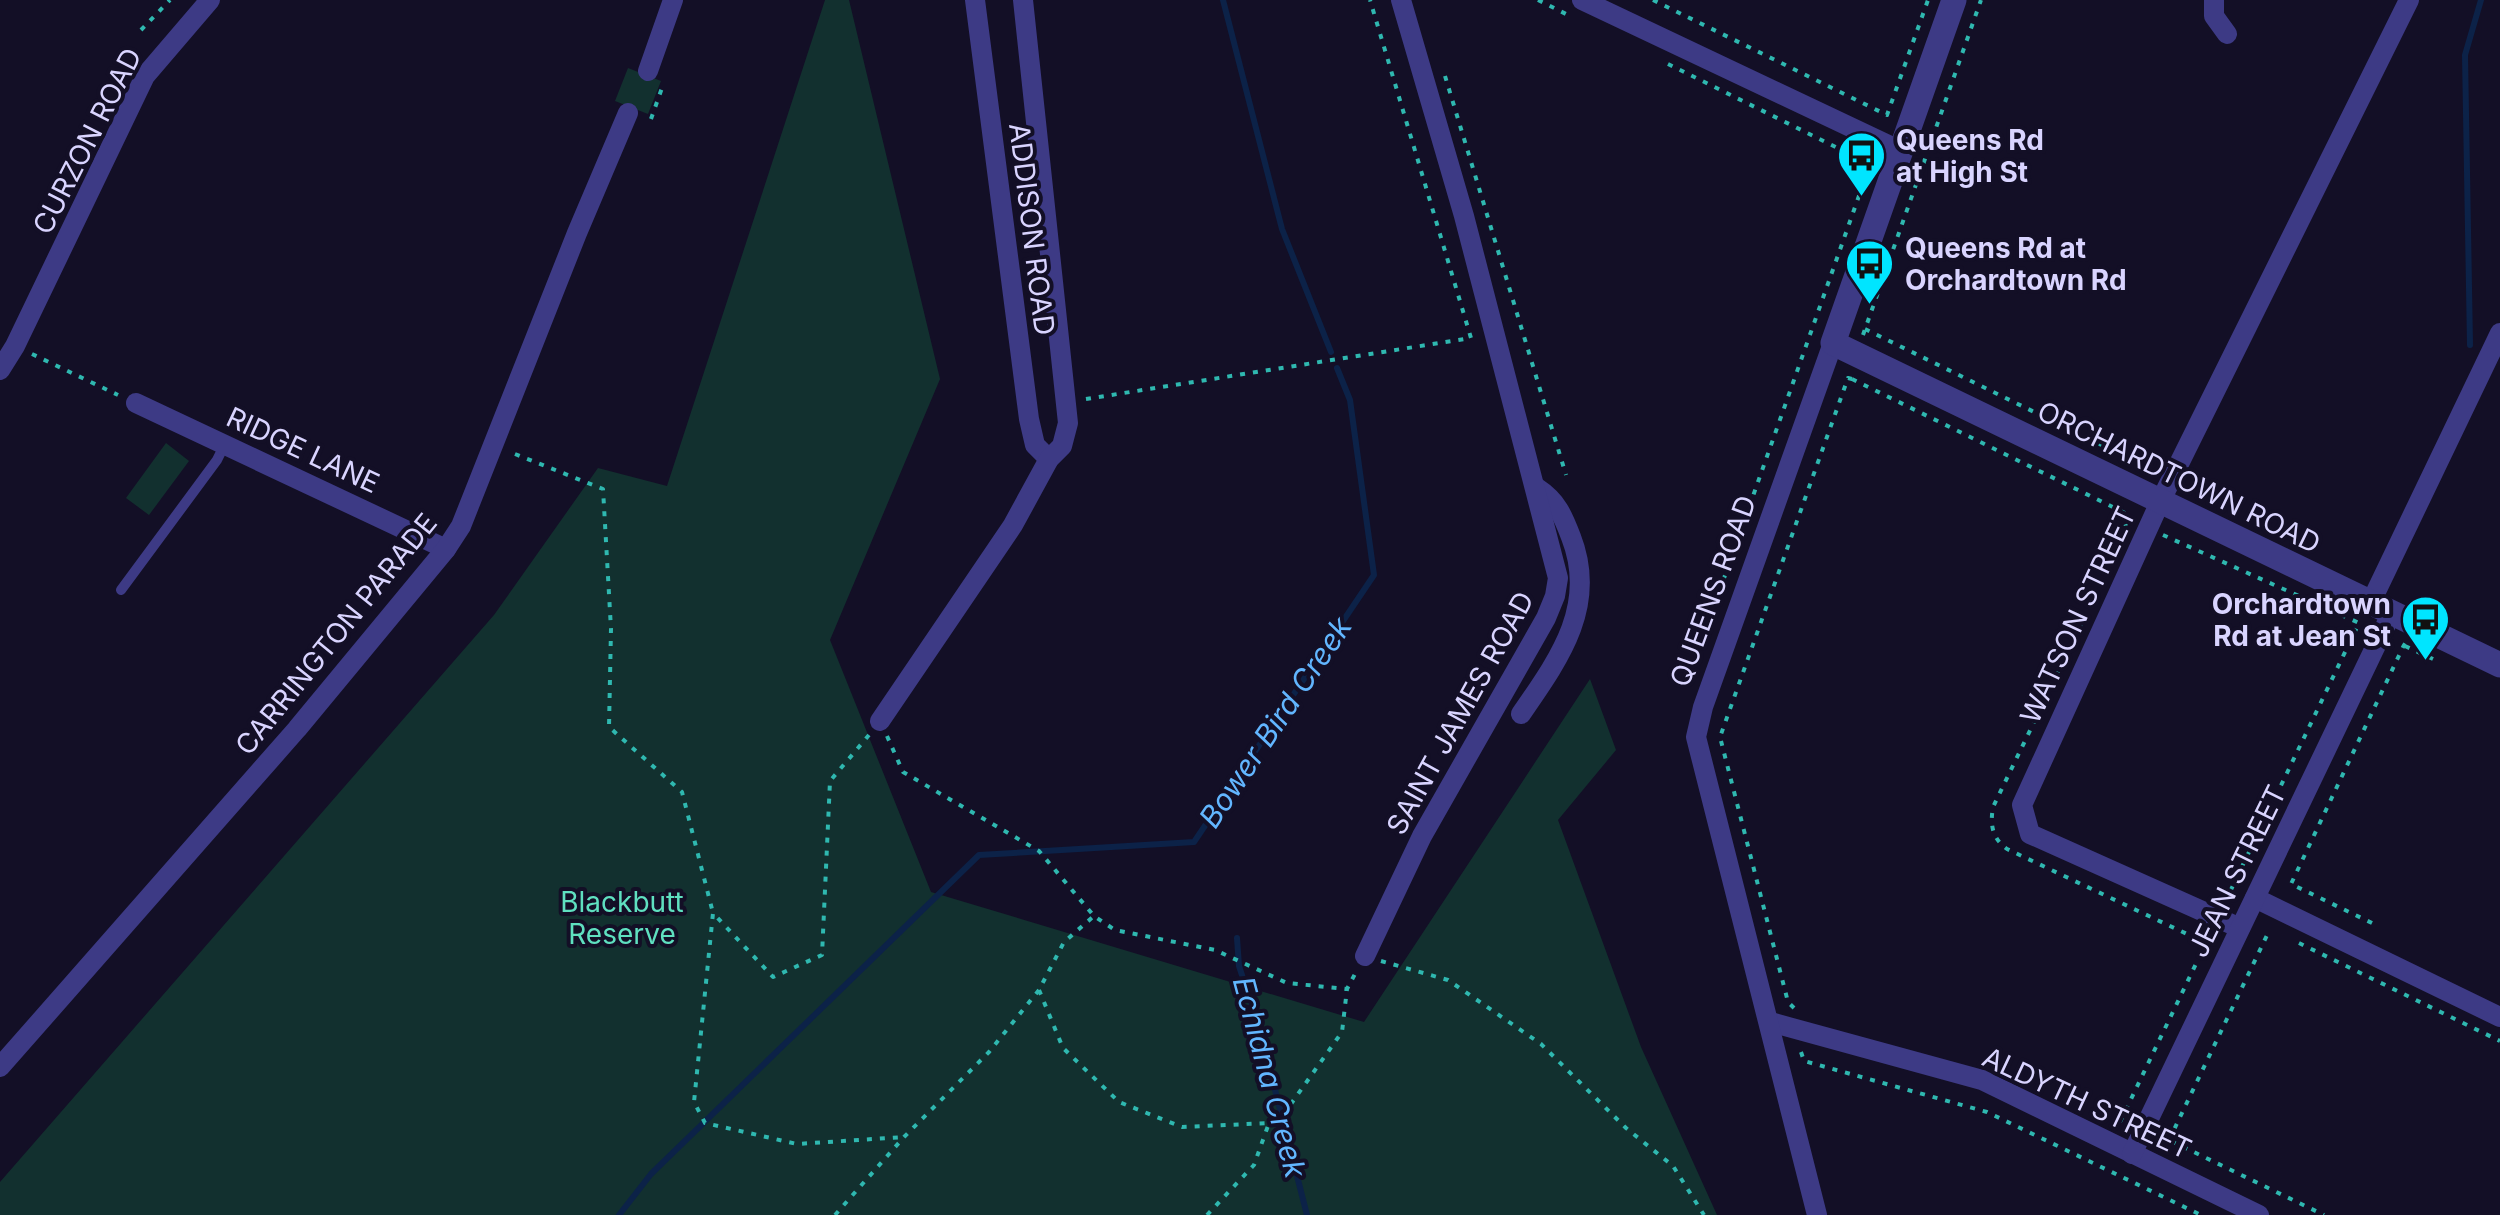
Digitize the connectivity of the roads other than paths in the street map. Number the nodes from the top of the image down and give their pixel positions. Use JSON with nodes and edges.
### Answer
{"nodes":[{"id":1,"x":210,"y":0,"type":"edge"},
{"id":2,"x":674,"y":0,"type":"edge"},
{"id":3,"x":975,"y":0,"type":"edge"},
{"id":4,"x":1023,"y":0,"type":"edge"},
{"id":5,"x":1401,"y":0,"type":"edge"},
{"id":6,"x":1954,"y":0,"type":"edge"},
{"id":7,"x":2214,"y":0,"type":"edge"},
{"id":8,"x":2409,"y":0,"type":"edge"},
{"id":9,"x":1576,"y":8,"type":"edge"},
{"id":10,"x":2227,"y":34,"type":"dead end"},
{"id":11,"x":648,"y":70,"type":"dead end"},
{"id":12,"x":628,"y":113,"type":"dead end"},
{"id":13,"x":1901,"y":151,"type":"junction"},
{"id":14,"x":2500,"y":333,"type":"edge"},
{"id":15,"x":1833,"y":343,"type":"junction"},
{"id":16,"x":0,"y":370,"type":"edge"},
{"id":17,"x":136,"y":403,"type":"road end"},
{"id":18,"x":225,"y":443,"type":"junction"},
{"id":19,"x":1049,"y":459,"type":"junction"},
{"id":20,"x":1537,"y":488,"type":"junction"},
{"id":21,"x":2160,"y":502,"type":"junction"},
{"id":22,"x":446,"y":549,"type":"junction"},
{"id":23,"x":121,"y":590,"type":"dead end"},
{"id":24,"x":2371,"y":616,"type":"junction"},
{"id":25,"x":2500,"y":664,"type":"edge"},
{"id":26,"x":1521,"y":714,"type":"dead end"},
{"id":27,"x":880,"y":721,"type":"road end"},
{"id":28,"x":2255,"y":898,"type":"junction"},
{"id":29,"x":2240,"y":928,"type":"junction"},
{"id":30,"x":1365,"y":956,"type":"road end"},
{"id":31,"x":2500,"y":1017,"type":"edge"},
{"id":32,"x":1770,"y":1022,"type":"junction"},
{"id":33,"x":0,"y":1067,"type":"edge"},
{"id":34,"x":2132,"y":1154,"type":"junction"},
{"id":35,"x":1817,"y":1215,"type":"edge"},
{"id":36,"x":2259,"y":1215,"type":"edge"}],
"edges":[{"from":1,"to":16,"type":"street","name":"CURZON ROAD"},
{"from":2,"to":11,"type":"street"},
{"from":3,"to":19,"type":"street","name":"ADDISON ROAD"},
{"from":4,"to":19,"type":"street","name":"ADDISON ROAD"},
{"from":5,"to":20,"type":"street","name":"SAINT JAMES ROAD"},
{"from":6,"to":13,"type":"street","name":"QUEENS ROAD"},
{"from":7,"to":10,"type":"street"},
{"from":8,"to":21,"type":"street","name":"WATSON STREET"},
{"from":9,"to":13,"type":"street"},
{"from":12,"to":22,"type":"street","name":"CARRINGTON PARADE"},
{"from":13,"to":15,"type":"street","name":"QUEENS ROAD"},
{"from":14,"to":24,"type":"street","name":"JEAN STREET"},
{"from":15,"to":21,"type":"street","name":"ORCHARDTOWN ROAD"},
{"from":15,"to":32,"type":"street","name":"QUEENS ROAD"},
{"from":17,"to":18,"type":"street","name":"RIDGE LANE"},
{"from":18,"to":22,"type":"street","name":"RIDGE LANE"},
{"from":18,"to":23,"type":"lane"},
{"from":19,"to":27,"type":"street","name":"ADDISON ROAD"},
{"from":20,"to":26,"type":"street","name":"SAINT JAMES ROAD"},
{"from":20,"to":30,"type":"street","name":"SAINT JAMES ROAD"},
{"from":21,"to":24,"type":"street","name":"ORCHARDTOWN ROAD"},
{"from":21,"to":29,"type":"street","name":"WATSON STREET"},
{"from":22,"to":33,"type":"street","name":"CARRINGTON PARADE"},
{"from":24,"to":25,"type":"street","name":"ORCHARDTOWN ROAD"},
{"from":24,"to":28,"type":"street","name":"JEAN STREET"},
{"from":28,"to":29,"type":"street","name":"JEAN STREET"},
{"from":28,"to":31,"type":"street"},
{"from":29,"to":34,"type":"street","name":"JEAN STREET"},
{"from":32,"to":34,"type":"street","name":"ALDYTH STREET"},
{"from":32,"to":35,"type":"street","name":"QUEENS ROAD"},
{"from":34,"to":36,"type":"street","name":"ALDYTH STREET"}]}
